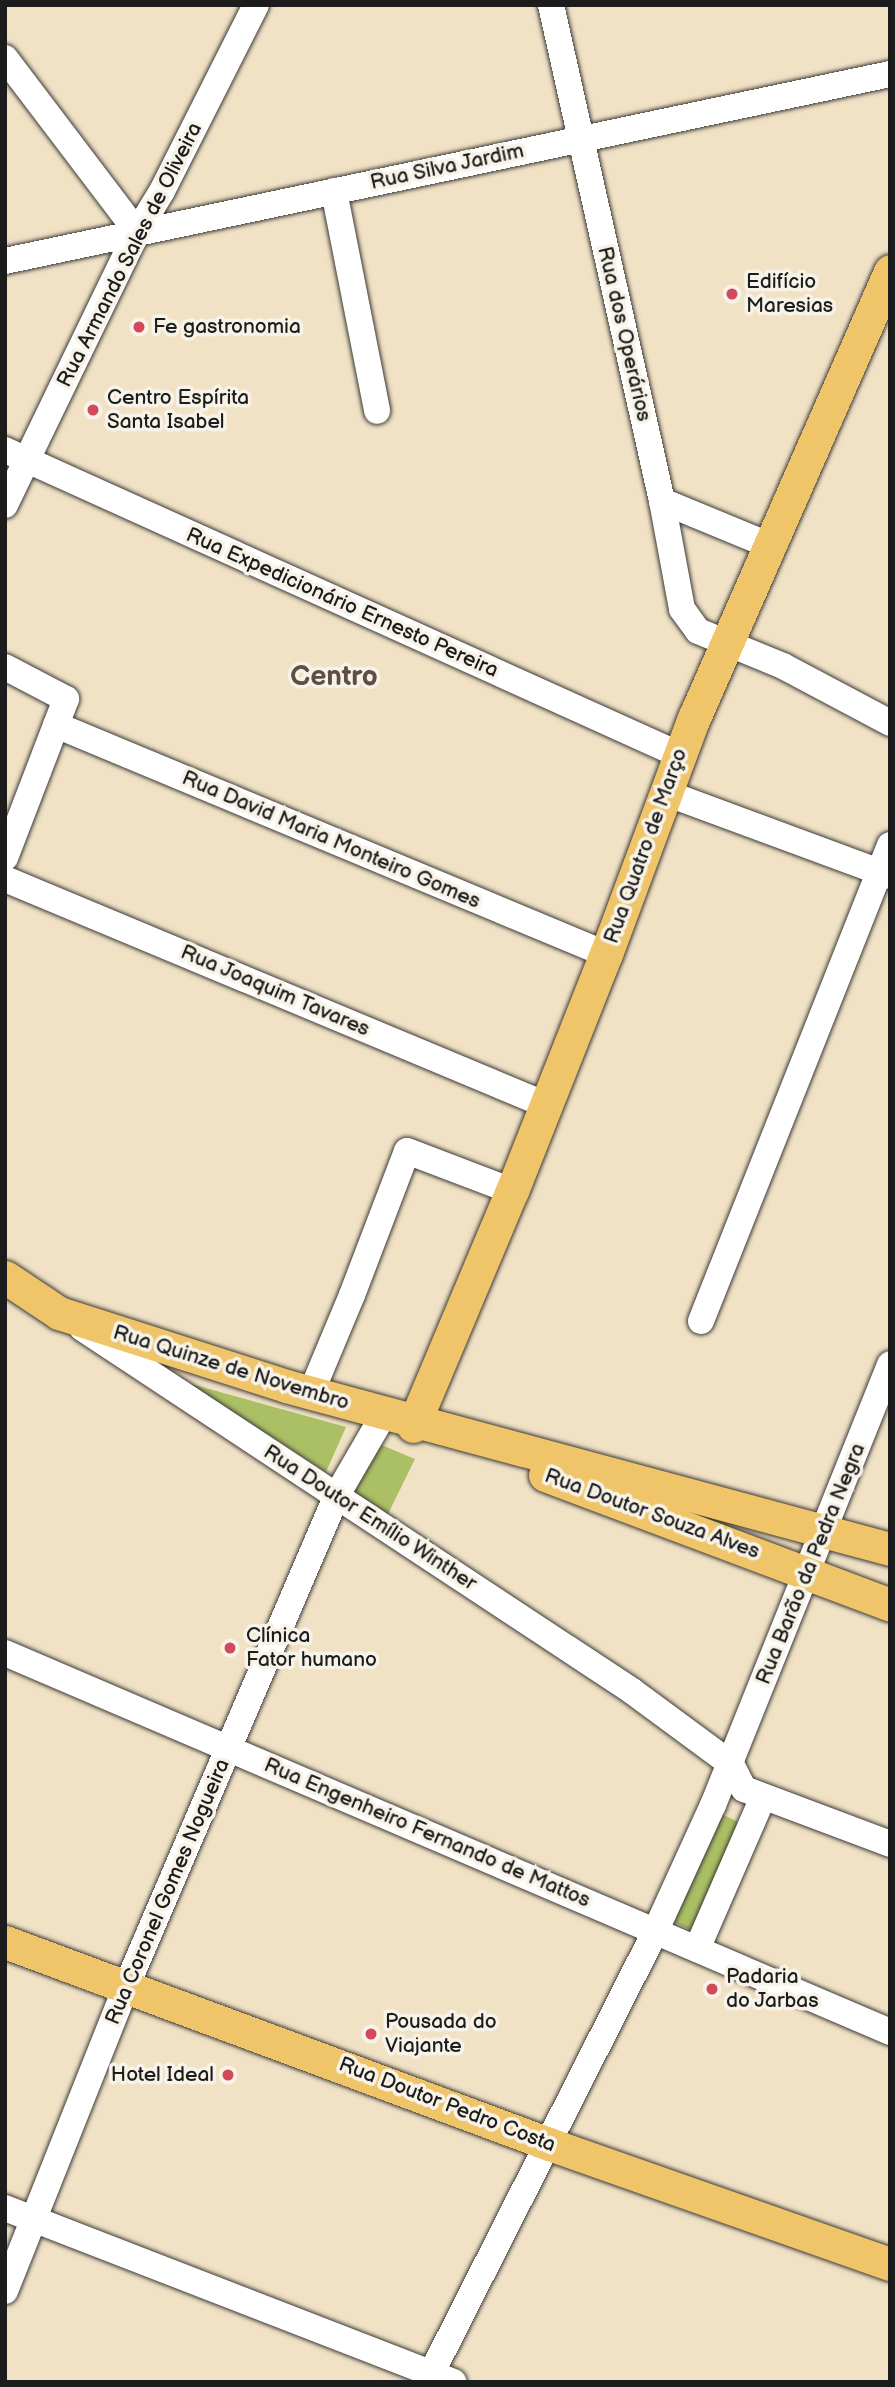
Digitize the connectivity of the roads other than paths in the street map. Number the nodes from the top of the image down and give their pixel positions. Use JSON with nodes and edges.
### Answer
{"nodes":[{"id":1,"x":256,"y":5,"type":"edge"},
{"id":2,"x":551,"y":5,"type":"edge"},
{"id":3,"x":5,"y":58,"type":"edge"},
{"id":4,"x":890,"y":74,"type":"edge"},
{"id":5,"x":580,"y":140,"type":"junction"},
{"id":6,"x":334,"y":191,"type":"junction"},
{"id":7,"x":137,"y":232,"type":"junction"},
{"id":8,"x":5,"y":261,"type":"edge"},
{"id":9,"x":890,"y":271,"type":"edge"},
{"id":10,"x":377,"y":411,"type":"dead end"},
{"id":11,"x":17,"y":456,"type":"edge"},
{"id":12,"x":662,"y":502,"type":"junction"},
{"id":13,"x":5,"y":505,"type":"edge"},
{"id":14,"x":769,"y":545,"type":"junction"},
{"id":15,"x":724,"y":644,"type":"junction"},
{"id":16,"x":5,"y":667,"type":"edge"},
{"id":17,"x":890,"y":723,"type":"edge"},
{"id":18,"x":56,"y":725,"type":"junction"},
{"id":19,"x":680,"y":755,"type":"junction"},
{"id":20,"x":666,"y":793,"type":"junction"},
{"id":21,"x":890,"y":845,"type":"edge"},
{"id":22,"x":5,"y":858,"type":"edge"},
{"id":23,"x":885,"y":874,"type":"edge"},
{"id":24,"x":5,"y":879,"type":"edge"},
{"id":25,"x":606,"y":954,"type":"junction"},
{"id":26,"x":544,"y":1104,"type":"junction"},
{"id":27,"x":512,"y":1191,"type":"junction"},
{"id":28,"x":5,"y":1277,"type":"edge"},
{"id":29,"x":58,"y":1313,"type":"junction"},
{"id":30,"x":701,"y":1321,"type":"dead end"},
{"id":31,"x":890,"y":1364,"type":"edge"},
{"id":32,"x":311,"y":1393,"type":"junction"},
{"id":33,"x":405,"y":1420,"type":"junction"},
{"id":34,"x":337,"y":1494,"type":"junction"},
{"id":35,"x":791,"y":1523,"type":"junction"},
{"id":36,"x":824,"y":1532,"type":"junction"},
{"id":37,"x":890,"y":1549,"type":"edge"},
{"id":38,"x":776,"y":1560,"type":"junction"},
{"id":39,"x":806,"y":1573,"type":"junction"},
{"id":40,"x":890,"y":1605,"type":"edge"},
{"id":41,"x":5,"y":1653,"type":"edge"},
{"id":42,"x":228,"y":1747,"type":"junction"},
{"id":43,"x":731,"y":1764,"type":"junction"},
{"id":44,"x":763,"y":1797,"type":"junction"},
{"id":45,"x":713,"y":1805,"type":"junction"},
{"id":46,"x":750,"y":1825,"type":"junction"},
{"id":47,"x":890,"y":1844,"type":"edge"},
{"id":48,"x":655,"y":1932,"type":"junction"},
{"id":49,"x":5,"y":1942,"type":"edge"},
{"id":50,"x":697,"y":1949,"type":"junction"},
{"id":51,"x":127,"y":1985,"type":"junction"},
{"id":52,"x":890,"y":2032,"type":"edge"},
{"id":53,"x":549,"y":2144,"type":"junction"},
{"id":54,"x":5,"y":2209,"type":"edge"},
{"id":55,"x":35,"y":2220,"type":"junction"},
{"id":56,"x":890,"y":2264,"type":"edge"},
{"id":57,"x":5,"y":2291,"type":"edge"},
{"id":58,"x":437,"y":2379,"type":"edge"}],
"edges":[{"from":1,"to":7,"type":"street","name":"Rua Armando Sales de Oliveira"},
{"from":2,"to":5,"type":"street","name":"Rua dos Operários"},
{"from":3,"to":7,"type":"street"},
{"from":4,"to":5,"type":"street","name":"Rua Silva Jardim"},
{"from":5,"to":6,"type":"street","name":"Rua Silva Jardim"},
{"from":5,"to":12,"type":"street","name":"Rua dos Operários"},
{"from":6,"to":7,"type":"street","name":"Rua Silva Jardim"},
{"from":6,"to":10,"type":"street"},
{"from":7,"to":8,"type":"street","name":"Rua Silva Jardim"},
{"from":7,"to":11,"type":"street","name":"Rua Armando Sales de Oliveira"},
{"from":9,"to":14,"type":"main road","name":"Rua Quatro de Março"},
{"from":11,"to":13,"type":"street","name":"Rua Armando Sales de Oliveira"},
{"from":11,"to":19,"type":"street","name":"Rua Expedicionário Ernesto Pereira"},
{"from":12,"to":14,"type":"street"},
{"from":12,"to":15,"type":"street","name":"Rua dos Operários"},
{"from":14,"to":15,"type":"main road","name":"Rua Quatro de Março"},
{"from":15,"to":17,"type":"street","name":"Rua dos Operários"},
{"from":15,"to":19,"type":"main road","name":"Rua Quatro de Março"},
{"from":16,"to":18,"type":"street"},
{"from":18,"to":22,"type":"street"},
{"from":18,"to":25,"type":"street","name":"Rua David Maria Monteiro Gomes"},
{"from":19,"to":20,"type":"main road","name":"Rua Quatro de Março"},
{"from":20,"to":23,"type":"street"},
{"from":20,"to":25,"type":"main road","name":"Rua Quatro de Março"},
{"from":21,"to":23,"type":"street"},
{"from":23,"to":30,"type":"street"},
{"from":24,"to":26,"type":"street","name":"Rua Joaquim Tavares"},
{"from":25,"to":26,"type":"main road","name":"Rua Quatro de Março"},
{"from":26,"to":27,"type":"main road","name":"Rua Quatro de Março"},
{"from":27,"to":32,"type":"street"},
{"from":27,"to":33,"type":"main road","name":"Rua Quatro de Março"},
{"from":28,"to":29,"type":"main road","name":"Rua Doutor Emílio Winther"},
{"from":29,"to":32,"type":"main road","name":"Rua Quinze de Novembro"},
{"from":29,"to":34,"type":"street","name":"Rua Doutor Emílio Winther"},
{"from":31,"to":36,"type":"street","name":"Rua Barão da Pedra Negra"},
{"from":32,"to":33,"type":"main road","name":"Rua Quinze de Novembro"},
{"from":33,"to":34,"type":"street","name":"Rua Quatro de Março"},
{"from":33,"to":35,"type":"main road","name":"Rua Quinze de Novembro"},
{"from":33,"to":38,"type":"main road","name":"Rua Doutor Souza Alves"},
{"from":34,"to":42,"type":"street","name":"Rua Coronel Gomes Nogueira"},
{"from":34,"to":43,"type":"street","name":"Rua Doutor Emílio Winther"},
{"from":35,"to":36,"type":"main road","name":"Rua Quinze de Novembro"},
{"from":35,"to":38,"type":"main road"},
{"from":36,"to":37,"type":"main road","name":"Rua Quinze de Novembro"},
{"from":36,"to":39,"type":"street","name":"Rua Barão da Pedra Negra"},
{"from":38,"to":39,"type":"main road","name":"Rua Doutor Souza Alves"},
{"from":39,"to":40,"type":"main road","name":"Rua Doutor Souza Alves"},
{"from":39,"to":43,"type":"street","name":"Rua Barão da Pedra Negra"},
{"from":41,"to":42,"type":"street","name":"Rua Engenheiro Fernando de Mattos"},
{"from":42,"to":48,"type":"street","name":"Rua Engenheiro Fernando de Mattos"},
{"from":42,"to":51,"type":"street","name":"Rua Coronel Gomes Nogueira"},
{"from":43,"to":44,"type":"street","name":"Rua Doutor Emílio Winther"},
{"from":43,"to":45,"type":"street","name":"Rua Barão da Pedra Negra"},
{"from":44,"to":46,"type":"street"},
{"from":44,"to":47,"type":"street","name":"Rua Doutor Emílio Winther"},
{"from":45,"to":46,"type":"street"},
{"from":45,"to":48,"type":"street","name":"Rua Barão da Pedra Negra"},
{"from":46,"to":50,"type":"street"},
{"from":48,"to":50,"type":"street","name":"Rua Engenheiro Fernando de Mattos"},
{"from":48,"to":53,"type":"street","name":"Rua Barão da Pedra Negra"},
{"from":49,"to":51,"type":"main road","name":"Rua Doutor Pedro Costa"},
{"from":50,"to":52,"type":"street","name":"Rua Engenheiro Fernando de Mattos"},
{"from":51,"to":53,"type":"main road","name":"Rua Doutor Pedro Costa"},
{"from":51,"to":55,"type":"street","name":"Rua Coronel Gomes Nogueira"},
{"from":53,"to":56,"type":"main road","name":"Rua Doutor Pedro Costa"},
{"from":53,"to":58,"type":"street","name":"Rua Barão da Pedra Negra"},
{"from":54,"to":55,"type":"street"},
{"from":55,"to":57,"type":"street","name":"Rua Coronel Gomes Nogueira"},
{"from":55,"to":58,"type":"street"}]}
